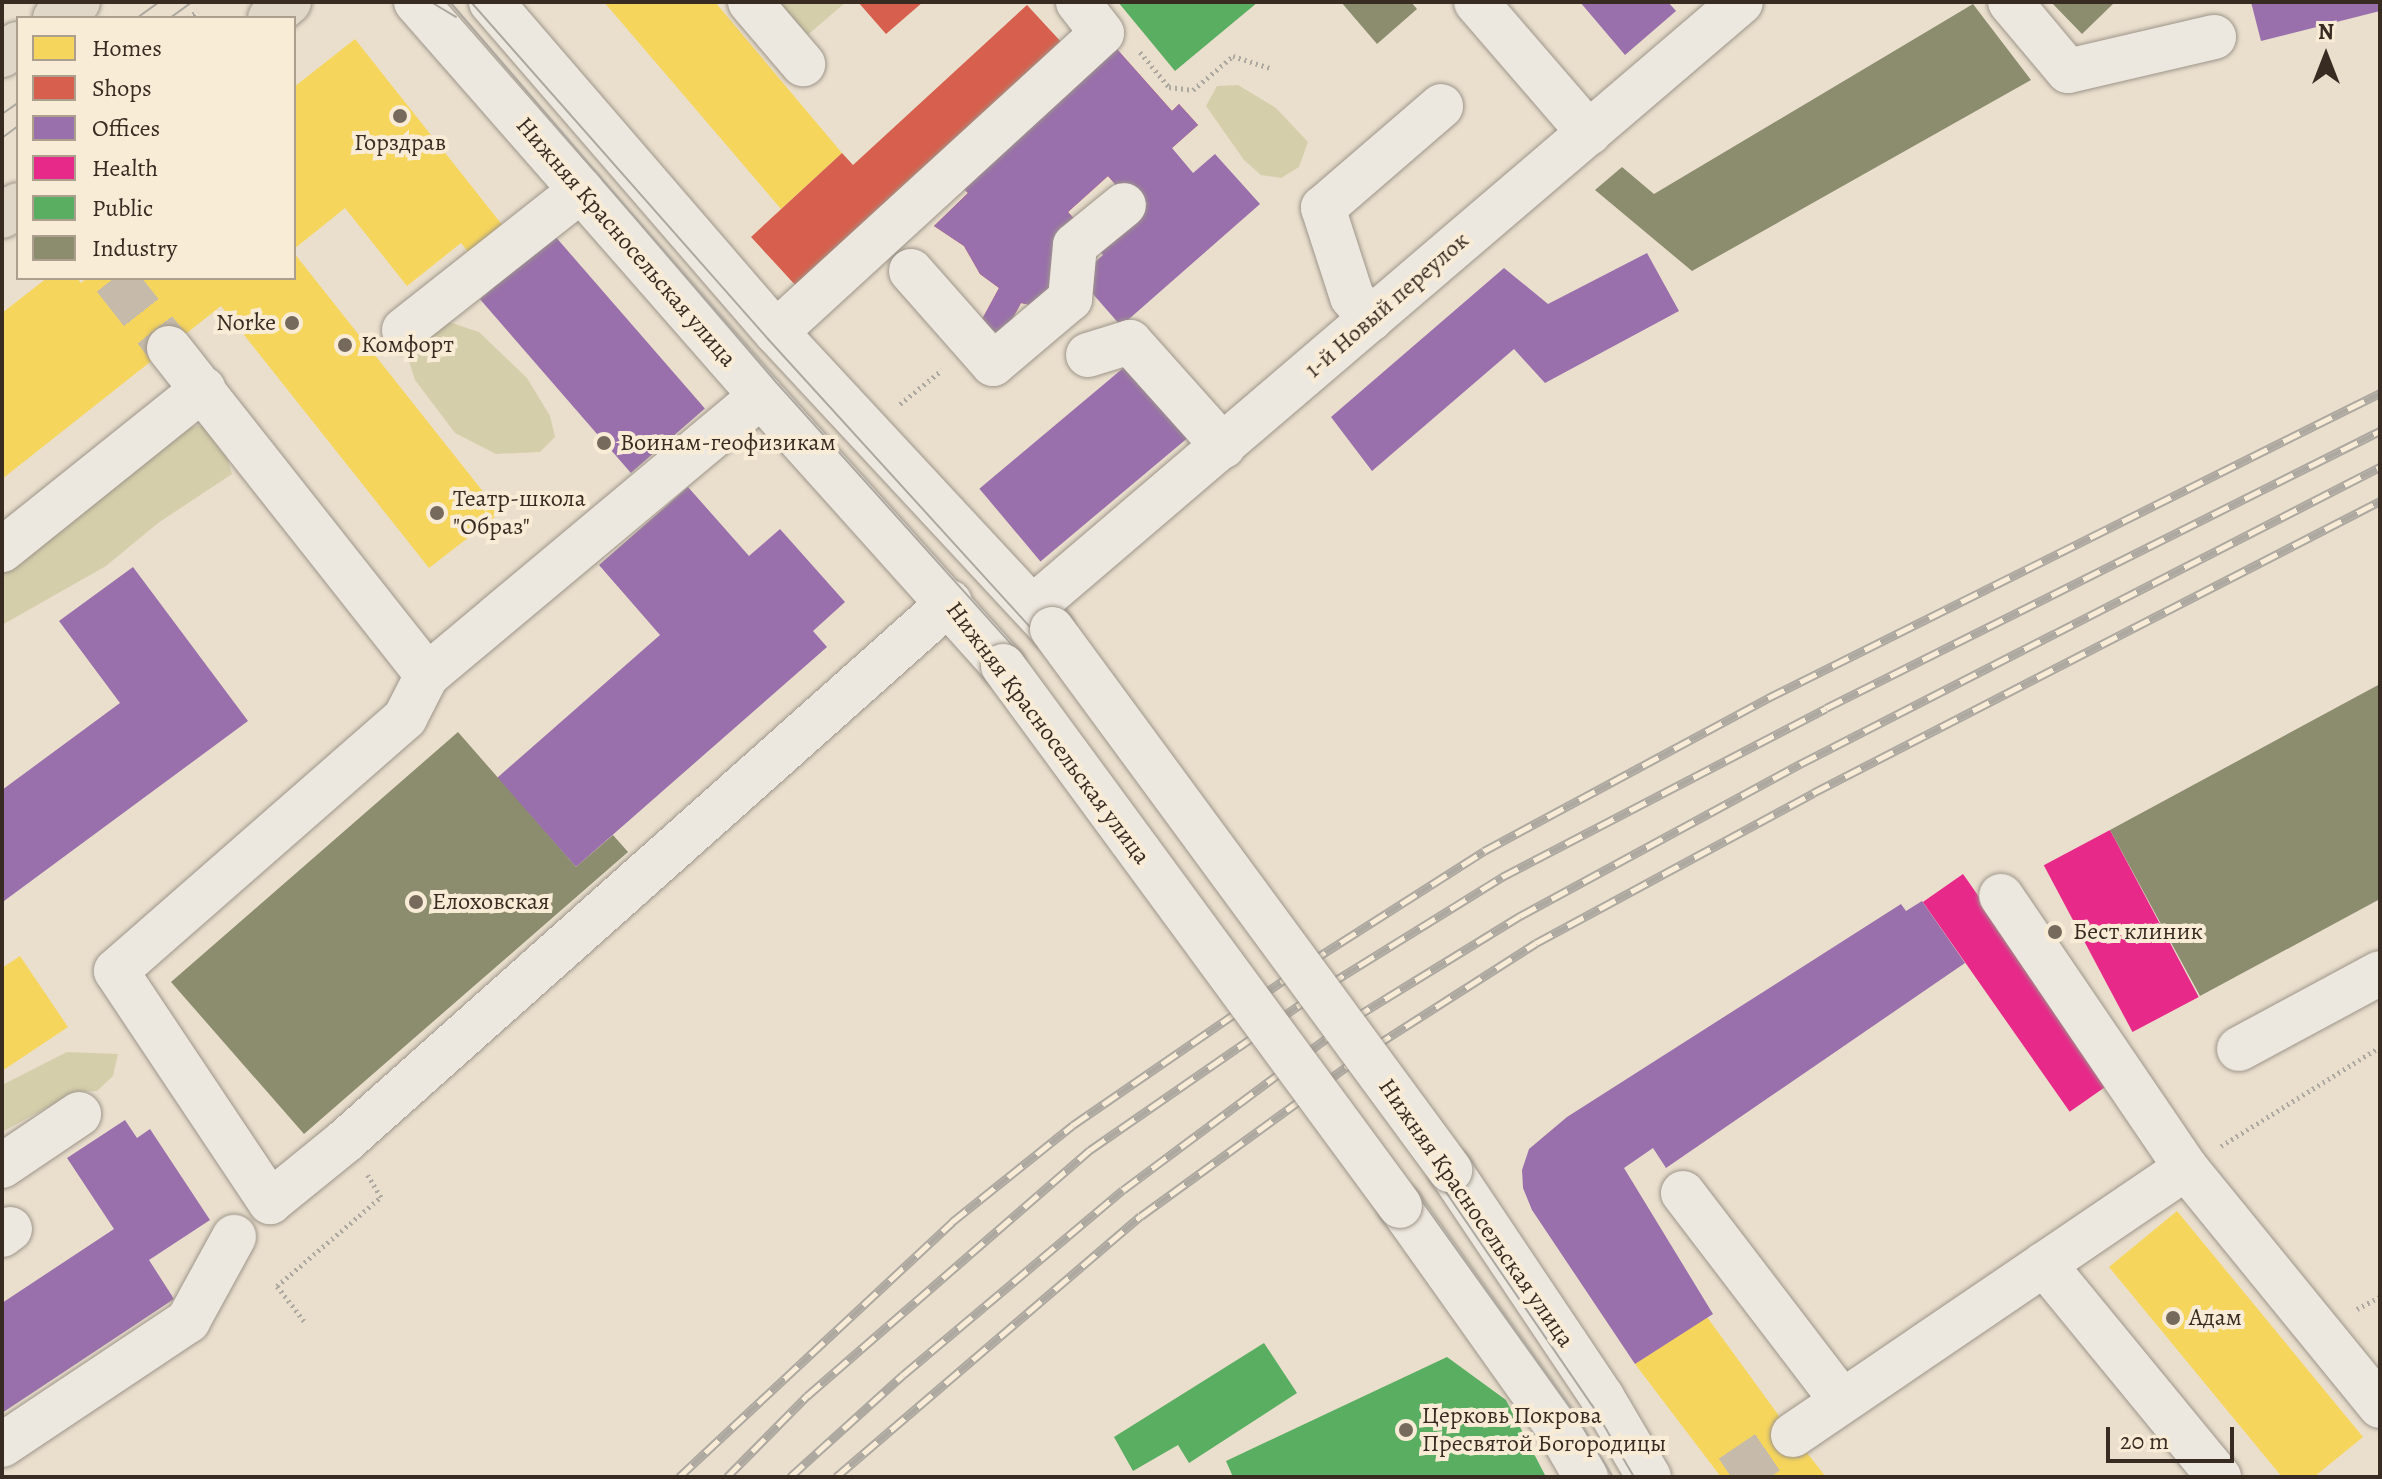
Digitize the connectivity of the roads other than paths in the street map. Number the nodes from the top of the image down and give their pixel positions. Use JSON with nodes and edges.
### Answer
{"nodes":[{"id":1,"x":78,"y":2,"type":"edge"},
{"id":2,"x":289,"y":2,"type":"edge"},
{"id":3,"x":416,"y":2,"type":"edge"},
{"id":4,"x":491,"y":2,"type":"edge"},
{"id":5,"x":750,"y":2,"type":"edge"},
{"id":6,"x":1476,"y":2,"type":"edge"},
{"id":7,"x":1741,"y":2,"type":"edge"},
{"id":8,"x":2010,"y":2,"type":"edge"},
{"id":9,"x":58,"y":16,"type":"edge"},
{"id":10,"x":272,"y":16,"type":"edge"},
{"id":11,"x":1090,"y":18,"type":"edge"},
{"id":12,"x":2214,"y":37,"type":"dead end"},
{"id":13,"x":803,"y":64,"type":"dead end"},
{"id":14,"x":1441,"y":106,"type":"dead end"},
{"id":15,"x":1589,"y":133,"type":"junction"},
{"id":16,"x":581,"y":190,"type":"junction"},
{"id":17,"x":1124,"y":205,"type":"dead end"},
{"id":18,"x":911,"y":271,"type":"dead end"},
{"id":19,"x":1070,"y":299,"type":"junction"},
{"id":20,"x":1371,"y":319,"type":"junction"},
{"id":21,"x":404,"y":330,"type":"dead end"},
{"id":22,"x":776,"y":332,"type":"junction"},
{"id":23,"x":169,"y":348,"type":"tunnel mouth"},
{"id":24,"x":203,"y":389,"type":"junction"},
{"id":25,"x":761,"y":396,"type":"junction"},
{"id":26,"x":1223,"y":446,"type":"junction"},
{"id":27,"x":2,"y":550,"type":"edge"},
{"id":28,"x":950,"y":602,"type":"junction"},
{"id":29,"x":1043,"y":618,"type":"junction"},
{"id":30,"x":427,"y":675,"type":"junction"},
{"id":31,"x":2001,"y":896,"type":"dead end"},
{"id":32,"x":2380,"y":973,"type":"edge"},
{"id":33,"x":2239,"y":1049,"type":"dead end"},
{"id":34,"x":79,"y":1114,"type":"dead end"},
{"id":35,"x":2,"y":1166,"type":"edge"},
{"id":36,"x":2186,"y":1168,"type":"junction"},
{"id":37,"x":1683,"y":1193,"type":"dead end"},
{"id":38,"x":234,"y":1237,"type":"dead end"},
{"id":39,"x":2044,"y":1264,"type":"junction"},
{"id":40,"x":1842,"y":1401,"type":"junction"},
{"id":41,"x":2380,"y":1406,"type":"edge"},
{"id":42,"x":1793,"y":1435,"type":"tunnel mouth"},
{"id":43,"x":2,"y":1445,"type":"edge"},
{"id":44,"x":1586,"y":1477,"type":"edge"},
{"id":45,"x":1649,"y":1477,"type":"edge"},
{"id":46,"x":2219,"y":1477,"type":"edge"}],
"edges":[{"from":1,"to":9,"type":"main road"},
{"from":2,"to":10,"type":"main road"},
{"from":3,"to":16,"type":"street","name":"Нижняя Красносельская улица"},
{"from":4,"to":22,"type":"street","name":"Нижняя Красносельская улица"},
{"from":5,"to":13,"type":"street"},
{"from":6,"to":15,"type":"street"},
{"from":7,"to":15,"type":"street","name":"1-й Новый переулок"},
{"from":8,"to":12,"type":"street"},
{"from":11,"to":22,"type":"street"},
{"from":14,"to":20,"type":"street"},
{"from":15,"to":20,"type":"street","name":"1-й Новый переулок"},
{"from":16,"to":21,"type":"street"},
{"from":16,"to":25,"type":"street","name":"Нижняя Красносельская улица"},
{"from":17,"to":19,"type":"street"},
{"from":18,"to":19,"type":"street"},
{"from":19,"to":26,"type":"street"},
{"from":20,"to":26,"type":"street","name":"1-й Новый переулок"},
{"from":22,"to":29,"type":"street","name":"Нижняя Красносельская улица"},
{"from":23,"to":24,"type":"street"},
{"from":24,"to":27,"type":"street"},
{"from":24,"to":30,"type":"street"},
{"from":25,"to":28,"type":"street","name":"Нижняя Красносельская улица"},
{"from":25,"to":30,"type":"street"},
{"from":26,"to":29,"type":"street","name":"1-й Новый переулок"},
{"from":28,"to":30,"type":"street"},
{"from":28,"to":44,"type":"street","name":"Нижняя Красносельская улица","bridge":true},
{"from":29,"to":45,"type":"street","name":"Нижняя Красносельская улица","bridge":true},
{"from":31,"to":36,"type":"street"},
{"from":32,"to":33,"type":"street"},
{"from":34,"to":35,"type":"street"},
{"from":36,"to":39,"type":"street"},
{"from":36,"to":41,"type":"street"},
{"from":37,"to":40,"type":"street"},
{"from":38,"to":43,"type":"street"},
{"from":39,"to":40,"type":"street"},
{"from":39,"to":46,"type":"street"},
{"from":40,"to":42,"type":"street"}]}
